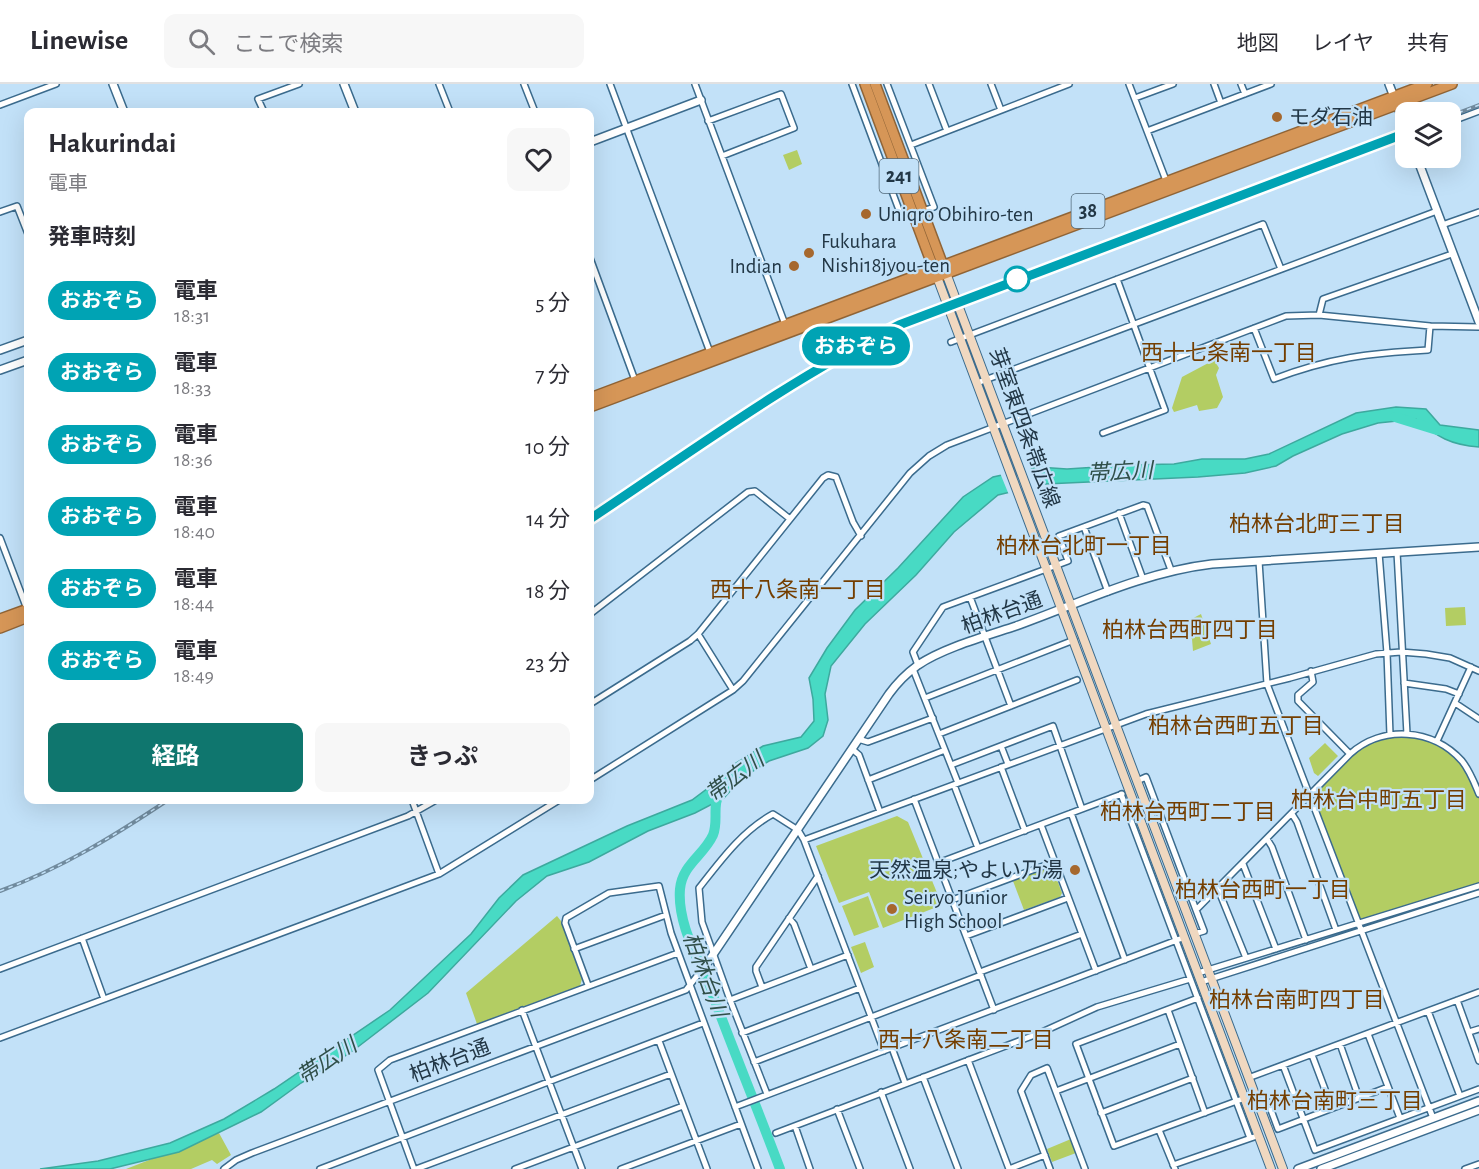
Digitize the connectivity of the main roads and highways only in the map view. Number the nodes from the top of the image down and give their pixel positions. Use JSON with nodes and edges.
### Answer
{"nodes":[{"id":1,"x":865,"y":84,"type":"edge"},
{"id":2,"x":875,"y":84,"type":"edge"},
{"id":3,"x":1427,"y":84,"type":"edge"},
{"id":4,"x":1452,"y":84,"type":"edge"},
{"id":5,"x":1395,"y":100,"type":"junction"},
{"id":6,"x":918,"y":213,"type":"junction"},
{"id":7,"x":940,"y":271,"type":"junction"},
{"id":8,"x":637,"y":385,"type":"junction"},
{"id":9,"x":594,"y":397,"type":"edge"},
{"id":10,"x":594,"y":405,"type":"edge"},
{"id":11,"x":1051,"y":567,"type":"junction"},
{"id":12,"x":1066,"y":608,"type":"junction"},
{"id":13,"x":24,"y":613,"type":"edge"},
{"id":14,"x":24,"y":614,"type":"edge"},
{"id":15,"x":0,"y":620,"type":"edge"},
{"id":16,"x":0,"y":628,"type":"edge"},
{"id":17,"x":1271,"y":1169,"type":"edge"},
{"id":18,"x":1283,"y":1169,"type":"edge"}],
"edges":[{"from":1,"to":6,"type":"highway","number":"241"},
{"from":2,"to":6,"type":"highway","number":"241"},
{"from":3,"to":5,"type":"highway","number":"38"},
{"from":4,"to":5,"type":"highway","number":"38"},
{"from":5,"to":7,"type":"highway","number":"38"},
{"from":6,"to":7,"type":"highway","number":"241"},
{"from":7,"to":8,"type":"highway","number":"38"},
{"from":7,"to":11,"type":"main road","name":"芽室東四条帯広線"},
{"from":7,"to":11,"type":"main road","name":"芽室東四条帯広線"},
{"from":8,"to":9,"type":"highway","number":"38"},
{"from":8,"to":10,"type":"highway","number":"38"},
{"from":11,"to":12,"type":"main road","name":"芽室東四条帯広線"},
{"from":12,"to":17,"type":"main road","name":"芽室東四条帯広線"},
{"from":12,"to":18,"type":"main road","name":"芽室東四条帯広線"},
{"from":13,"to":15,"type":"highway"},
{"from":14,"to":16,"type":"highway"}]}
